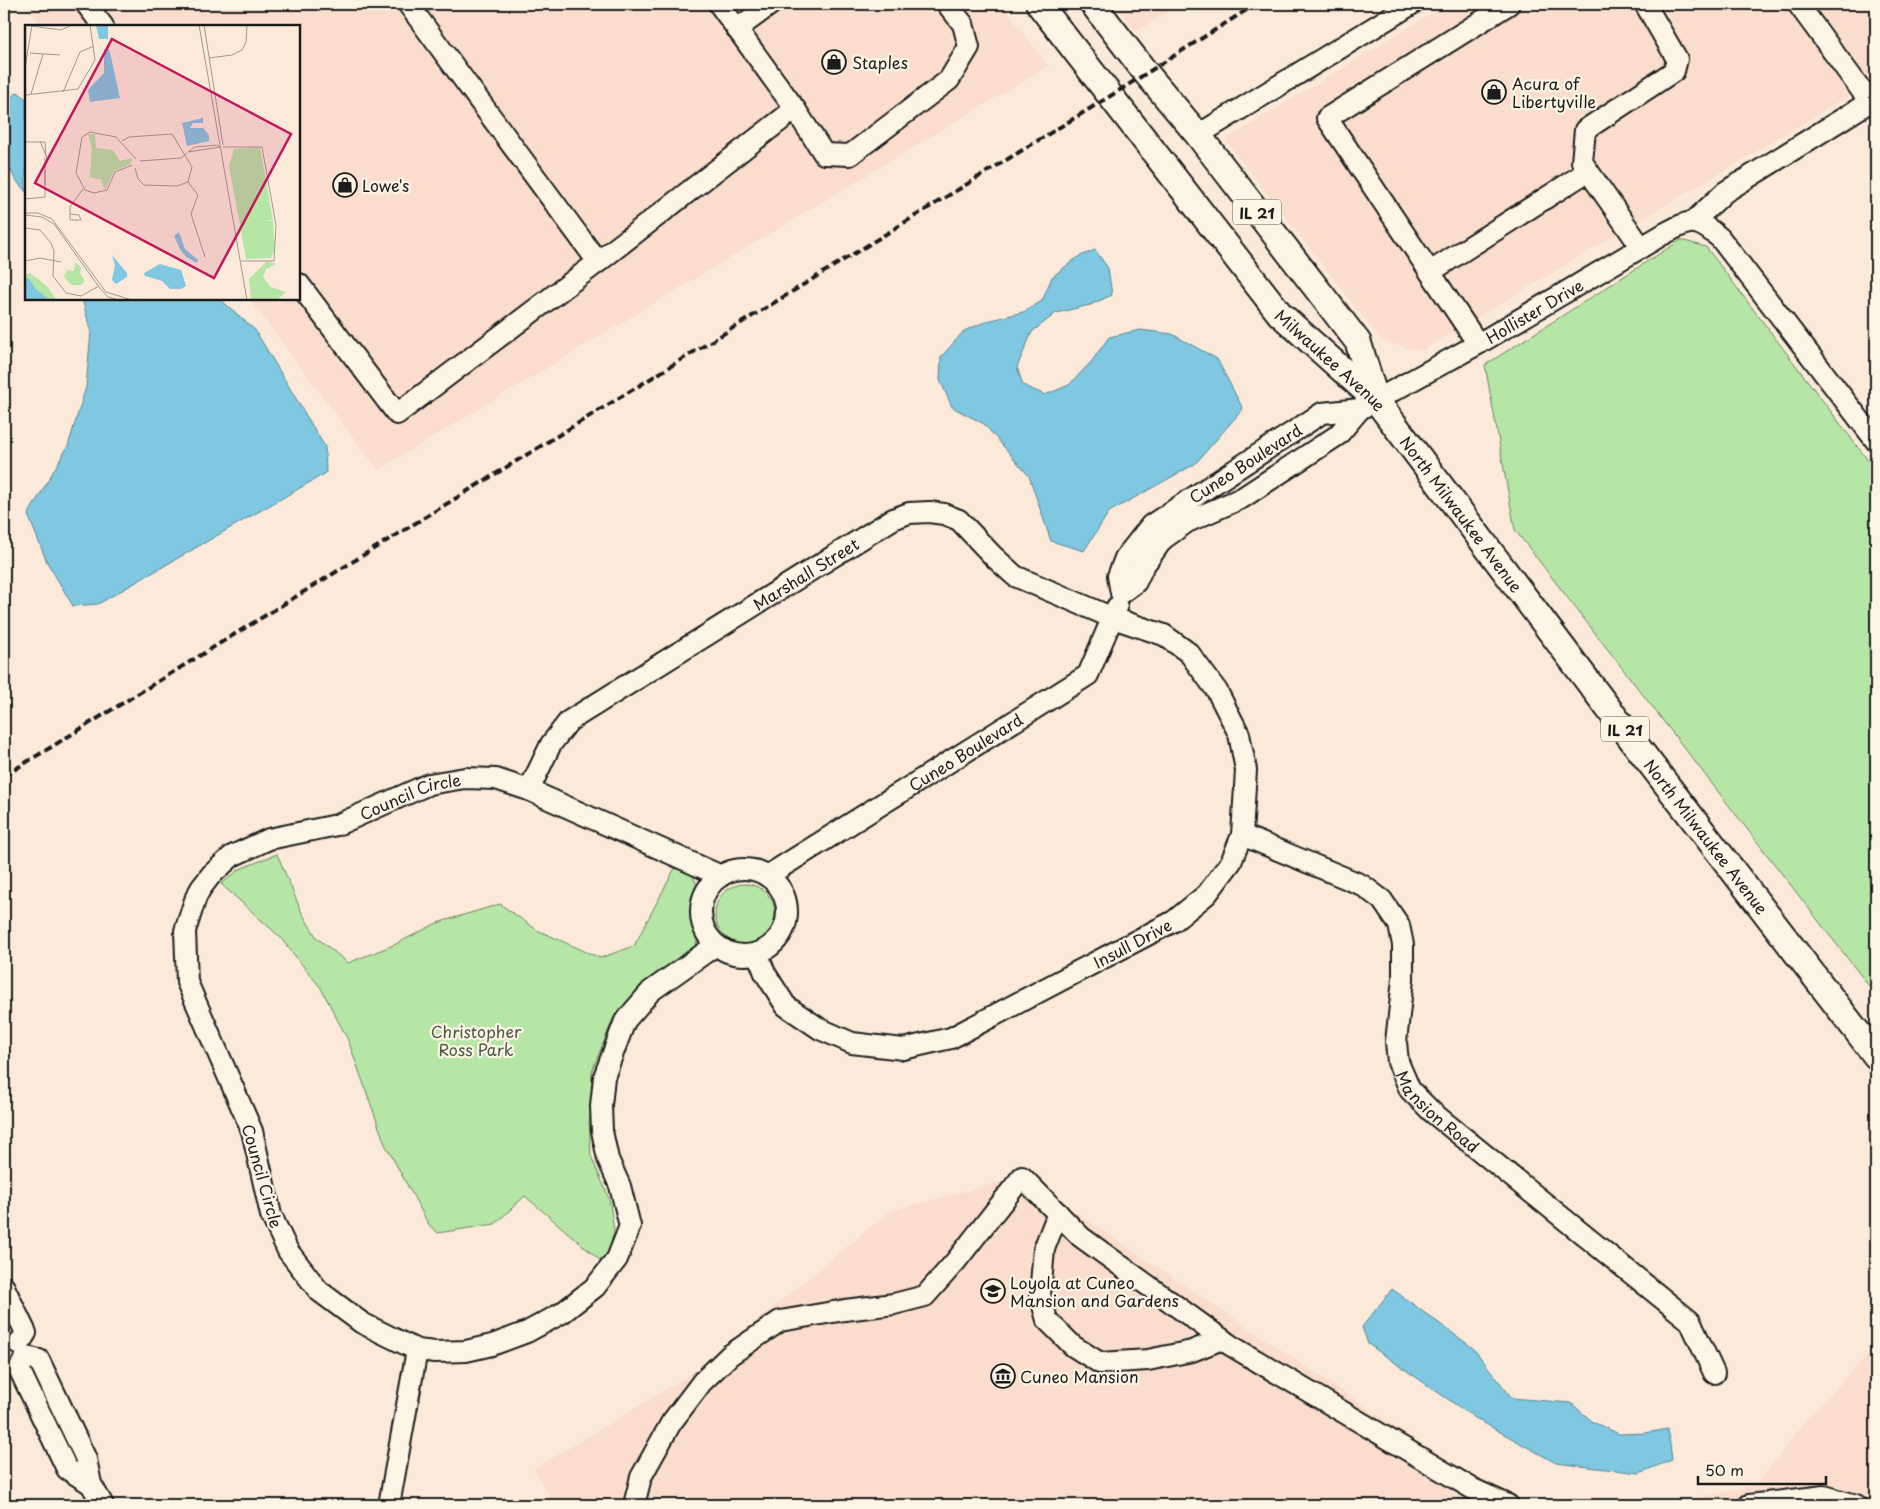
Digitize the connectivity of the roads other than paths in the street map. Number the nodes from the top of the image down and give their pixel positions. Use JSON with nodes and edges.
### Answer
{"nodes":[{"id":1,"x":86,"y":4,"type":"edge"},
{"id":2,"x":408,"y":4,"type":"edge"},
{"id":3,"x":719,"y":4,"type":"edge"},
{"id":4,"x":947,"y":4,"type":"edge"},
{"id":5,"x":1039,"y":4,"type":"edge"},
{"id":6,"x":1093,"y":4,"type":"edge"},
{"id":7,"x":1412,"y":4,"type":"edge"},
{"id":8,"x":1509,"y":4,"type":"edge"},
{"id":9,"x":1645,"y":4,"type":"edge"},
{"id":10,"x":1798,"y":4,"type":"edge"},
{"id":11,"x":766,"y":5,"type":"edge"},
{"id":12,"x":102,"y":25,"type":"edge"},
{"id":13,"x":737,"y":29,"type":"junction"},
{"id":14,"x":1873,"y":100,"type":"edge"},
{"id":15,"x":795,"y":109,"type":"junction"},
{"id":16,"x":1198,"y":136,"type":"junction"},
{"id":17,"x":1588,"y":171,"type":"junction"},
{"id":18,"x":1693,"y":222,"type":"junction"},
{"id":19,"x":1641,"y":247,"type":"junction"},
{"id":20,"x":598,"y":262,"type":"junction"},
{"id":21,"x":1430,"y":272,"type":"junction"},
{"id":22,"x":300,"y":285,"type":"edge"},
{"id":23,"x":1478,"y":344,"type":"junction"},
{"id":24,"x":1368,"y":404,"type":"junction"},
{"id":25,"x":1876,"y":441,"type":"edge"},
{"id":26,"x":1198,"y":494,"type":"junction"},
{"id":27,"x":1210,"y":512,"type":"junction"},
{"id":28,"x":1121,"y":593,"type":"junction"},
{"id":29,"x":1113,"y":618,"type":"junction"},
{"id":30,"x":530,"y":790,"type":"junction"},
{"id":31,"x":1242,"y":835,"type":"junction"},
{"id":32,"x":720,"y":876,"type":"junction"},
{"id":33,"x":767,"y":876,"type":"junction"},
{"id":34,"x":716,"y":944,"type":"junction"},
{"id":35,"x":757,"y":953,"type":"junction"},
{"id":36,"x":1876,"y":1056,"type":"edge"},
{"id":37,"x":1058,"y":1212,"type":"junction"},
{"id":38,"x":4,"y":1287,"type":"edge"},
{"id":39,"x":1222,"y":1339,"type":"junction"},
{"id":40,"x":16,"y":1346,"type":"edge"},
{"id":41,"x":417,"y":1350,"type":"junction"},
{"id":42,"x":1714,"y":1373,"type":"dead end"},
{"id":43,"x":103,"y":1505,"type":"edge"},
{"id":44,"x":388,"y":1505,"type":"edge"},
{"id":45,"x":634,"y":1505,"type":"edge"},
{"id":46,"x":1508,"y":1505,"type":"edge"},
{"id":47,"x":1749,"y":1505,"type":"edge"},
{"id":48,"x":1856,"y":1505,"type":"edge"}],
"edges":[{"from":1,"to":12,"type":"street"},
{"from":2,"to":20,"type":"street"},
{"from":3,"to":13,"type":"street"},
{"from":4,"to":15,"type":"street"},
{"from":5,"to":24,"type":"main road","name":"Milwaukee Avenue","number":"IL 21"},
{"from":6,"to":16,"type":"main road","name":"Milwaukee Avenue","number":"IL 21"},
{"from":7,"to":16,"type":"street"},
{"from":8,"to":21,"type":"street"},
{"from":9,"to":17,"type":"street"},
{"from":10,"to":14,"type":"street"},
{"from":11,"to":13,"type":"street"},
{"from":13,"to":15,"type":"street"},
{"from":14,"to":18,"type":"street","name":"Hollister Drive"},
{"from":15,"to":20,"type":"street"},
{"from":16,"to":24,"type":"main road","name":"Milwaukee Avenue","number":"IL 21"},
{"from":17,"to":19,"type":"street"},
{"from":17,"to":21,"type":"street"},
{"from":18,"to":19,"type":"street","name":"Hollister Drive"},
{"from":18,"to":25,"type":"street"},
{"from":19,"to":23,"type":"street","name":"Hollister Drive"},
{"from":20,"to":22,"type":"street"},
{"from":21,"to":23,"type":"street"},
{"from":23,"to":24,"type":"street","name":"Hollister Drive"},
{"from":24,"to":26,"type":"street","name":"Cuneo Boulevard"},
{"from":24,"to":27,"type":"street","name":"Cuneo Boulevard"},
{"from":24,"to":36,"type":"main road","name":"North Milwaukee Avenue","number":"IL 21"},
{"from":26,"to":27,"type":"street"},
{"from":26,"to":28,"type":"street","name":"Cuneo Boulevard"},
{"from":27,"to":28,"type":"street","name":"Cuneo Boulevard"},
{"from":28,"to":29,"type":"street","name":"Cuneo Boulevard"},
{"from":29,"to":30,"type":"street","name":"Marshall Street"},
{"from":29,"to":31,"type":"street","name":"Insull Drive"},
{"from":29,"to":33,"type":"street","name":"Cuneo Boulevard"},
{"from":30,"to":32,"type":"street","name":"Council Circle"},
{"from":30,"to":41,"type":"street","name":"Council Circle"},
{"from":31,"to":35,"type":"street","name":"Insull Drive"},
{"from":31,"to":42,"type":"street","name":"Mansion Road"},
{"from":32,"to":33,"type":"street"},
{"from":32,"to":34,"type":"street"},
{"from":33,"to":35,"type":"street"},
{"from":34,"to":35,"type":"street"},
{"from":34,"to":41,"type":"street","name":"Council Circle"},
{"from":37,"to":39,"type":"street"},
{"from":37,"to":39,"type":"street"},
{"from":37,"to":45,"type":"street"},
{"from":38,"to":40,"type":"street"},
{"from":39,"to":46,"type":"street"},
{"from":40,"to":43,"type":"street"},
{"from":41,"to":44,"type":"street"},
{"from":47,"to":48,"type":"street"}]}
